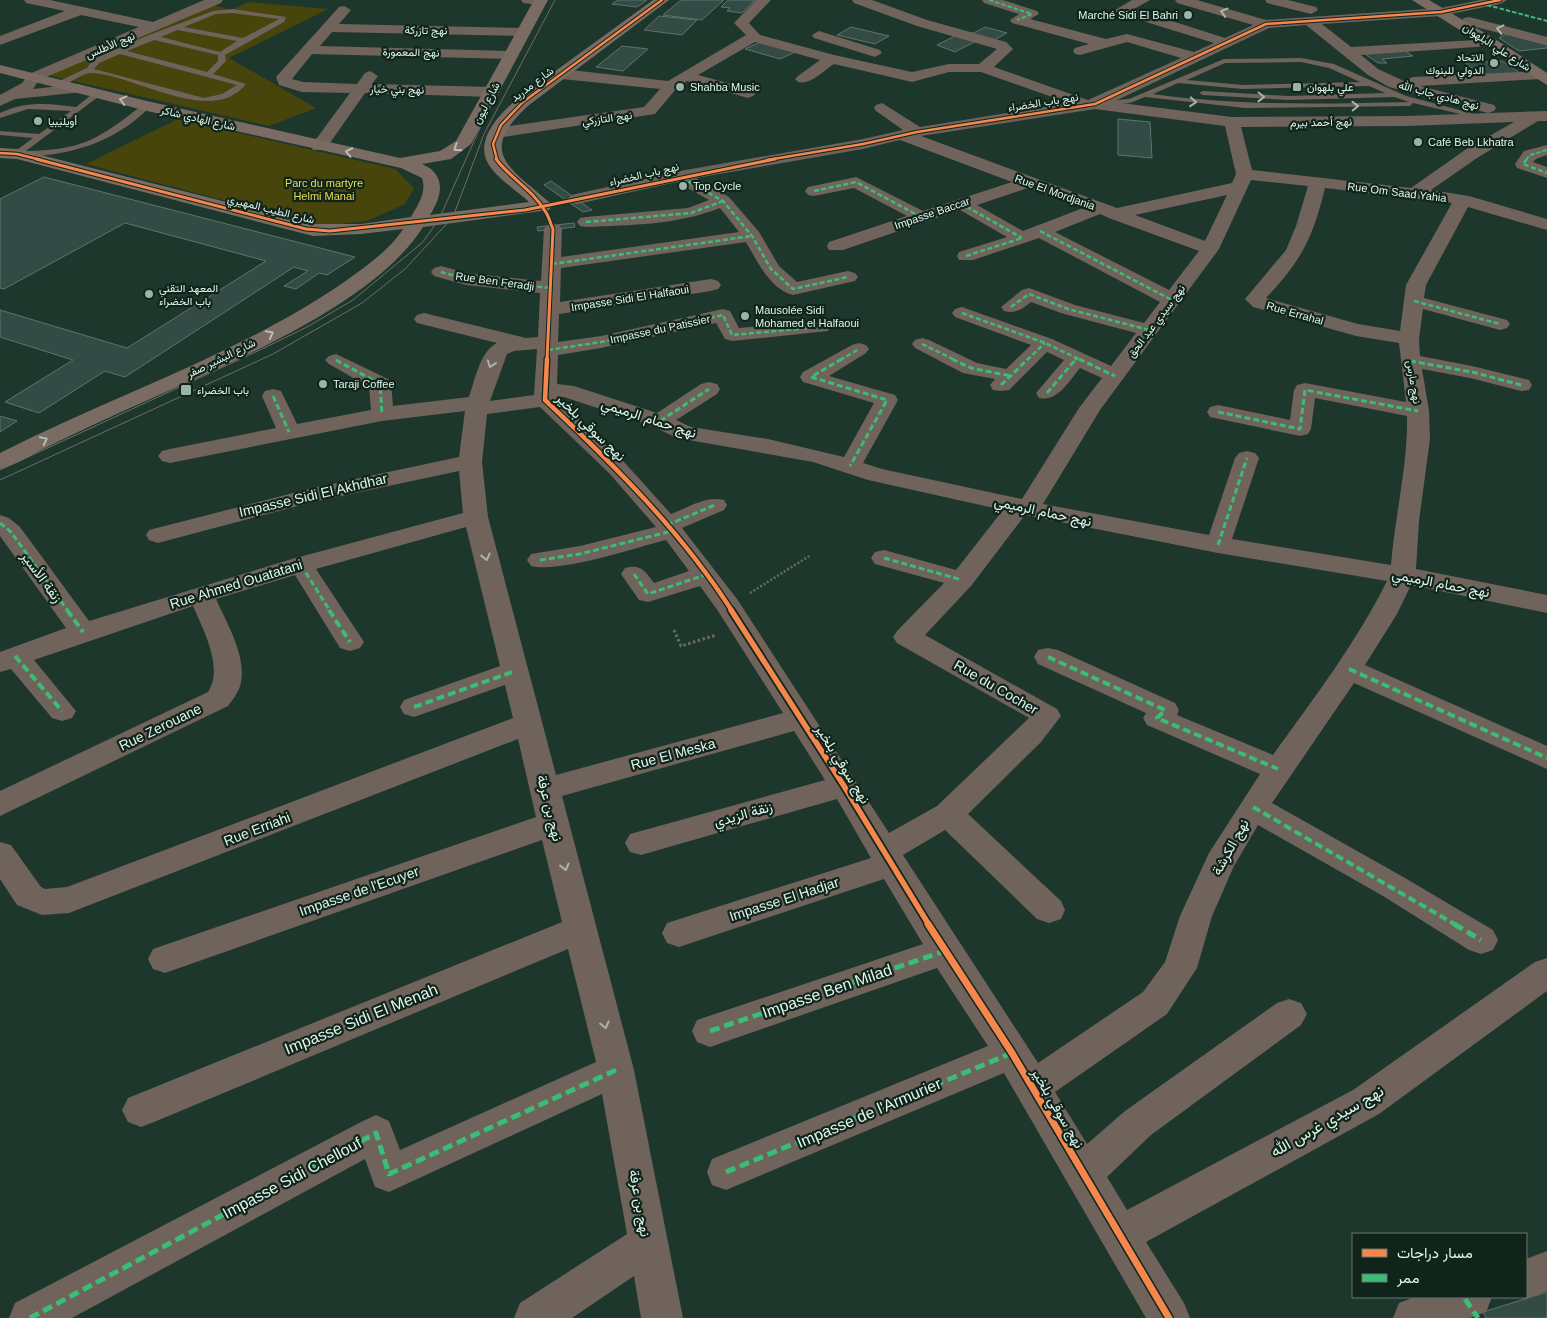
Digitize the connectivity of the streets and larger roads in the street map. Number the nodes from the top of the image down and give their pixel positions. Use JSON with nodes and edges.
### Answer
{"nodes":[{"id":1,"x":31,"y":0,"type":"edge"},
{"id":2,"x":216,"y":0,"type":"edge"},
{"id":3,"x":536,"y":0,"type":"edge"},
{"id":4,"x":662,"y":0,"type":"edge"},
{"id":5,"x":764,"y":0,"type":"edge"},
{"id":6,"x":859,"y":0,"type":"edge"},
{"id":7,"x":989,"y":0,"type":"edge"},
{"id":8,"x":1143,"y":0,"type":"edge"},
{"id":9,"x":1182,"y":0,"type":"edge"},
{"id":10,"x":1272,"y":0,"type":"edge"},
{"id":11,"x":1296,"y":0,"type":"edge"},
{"id":12,"x":1419,"y":0,"type":"edge"},
{"id":13,"x":1500,"y":0,"type":"edge"},
{"id":14,"x":1484,"y":4,"type":"junction"},
{"id":15,"x":344,"y":10,"type":"dead end"},
{"id":16,"x":78,"y":11,"type":"junction"},
{"id":17,"x":1444,"y":14,"type":"junction"},
{"id":18,"x":1310,"y":16,"type":"junction"},
{"id":19,"x":413,"y":17,"type":"dead end"},
{"id":20,"x":1547,"y":22,"type":"edge"},
{"id":21,"x":8,"y":24,"type":"dead end"},
{"id":22,"x":1266,"y":24,"type":"junction"},
{"id":23,"x":845,"y":26,"type":"dead end"},
{"id":24,"x":328,"y":28,"type":"junction"},
{"id":25,"x":32,"y":29,"type":"junction"},
{"id":26,"x":404,"y":30,"type":"junction"},
{"id":27,"x":153,"y":32,"type":"junction"},
{"id":28,"x":523,"y":32,"type":"junction"},
{"id":29,"x":819,"y":35,"type":"junction"},
{"id":30,"x":754,"y":37,"type":"junction"},
{"id":31,"x":0,"y":41,"type":"edge"},
{"id":32,"x":1547,"y":41,"type":"edge"},
{"id":33,"x":1225,"y":42,"type":"junction"},
{"id":34,"x":1490,"y":42,"type":"junction"},
{"id":35,"x":1106,"y":44,"type":"junction"},
{"id":36,"x":788,"y":47,"type":"junction"},
{"id":37,"x":310,"y":50,"type":"junction"},
{"id":38,"x":1080,"y":51,"type":"dead end"},
{"id":39,"x":388,"y":52,"type":"junction"},
{"id":40,"x":1348,"y":52,"type":"junction"},
{"id":41,"x":512,"y":55,"type":"junction"},
{"id":42,"x":893,"y":57,"type":"dead end"},
{"id":43,"x":1194,"y":57,"type":"junction"},
{"id":44,"x":831,"y":59,"type":"junction"},
{"id":45,"x":983,"y":68,"type":"junction"},
{"id":46,"x":0,"y":69,"type":"edge"},
{"id":47,"x":562,"y":74,"type":"junction"},
{"id":48,"x":685,"y":76,"type":"junction"},
{"id":49,"x":34,"y":77,"type":"junction"},
{"id":50,"x":1543,"y":77,"type":"edge"},
{"id":51,"x":803,"y":79,"type":"dead end"},
{"id":52,"x":671,"y":86,"type":"junction"},
{"id":53,"x":361,"y":88,"type":"junction"},
{"id":54,"x":78,"y":89,"type":"junction"},
{"id":55,"x":1395,"y":89,"type":"junction"},
{"id":56,"x":492,"y":92,"type":"junction"},
{"id":57,"x":748,"y":93,"type":"dead end"},
{"id":58,"x":4,"y":99,"type":"edge"},
{"id":59,"x":1091,"y":104,"type":"junction"},
{"id":60,"x":882,"y":108,"type":"dead end"},
{"id":61,"x":1537,"y":117,"type":"edge"},
{"id":62,"x":1232,"y":122,"type":"junction"},
{"id":63,"x":496,"y":133,"type":"junction"},
{"id":64,"x":908,"y":133,"type":"junction"},
{"id":65,"x":319,"y":146,"type":"junction"},
{"id":66,"x":1547,"y":150,"type":"edge"},
{"id":67,"x":8,"y":153,"type":"edge"},
{"id":68,"x":397,"y":162,"type":"junction"},
{"id":69,"x":496,"y":163,"type":"junction"},
{"id":70,"x":1547,"y":173,"type":"edge"},
{"id":71,"x":680,"y":176,"type":"junction"},
{"id":72,"x":1242,"y":181,"type":"junction"},
{"id":73,"x":1028,"y":182,"type":"junction"},
{"id":74,"x":1318,"y":183,"type":"junction"},
{"id":75,"x":814,"y":191,"type":"dead end"},
{"id":76,"x":1416,"y":192,"type":"junction"},
{"id":77,"x":1463,"y":200,"type":"junction"},
{"id":78,"x":723,"y":201,"type":"junction"},
{"id":79,"x":960,"y":204,"type":"junction"},
{"id":80,"x":543,"y":206,"type":"junction"},
{"id":81,"x":1108,"y":211,"type":"junction"},
{"id":82,"x":453,"y":217,"type":"junction"},
{"id":83,"x":921,"y":217,"type":"junction"},
{"id":84,"x":420,"y":221,"type":"junction"},
{"id":85,"x":586,"y":222,"type":"dead end"},
{"id":86,"x":1547,"y":225,"type":"edge"},
{"id":87,"x":1040,"y":232,"type":"junction"},
{"id":88,"x":752,"y":236,"type":"junction"},
{"id":89,"x":1022,"y":238,"type":"junction"},
{"id":90,"x":836,"y":246,"type":"dead end"},
{"id":91,"x":1210,"y":249,"type":"junction"},
{"id":92,"x":966,"y":256,"type":"dead end"},
{"id":93,"x":552,"y":264,"type":"junction"},
{"id":94,"x":441,"y":272,"type":"dead end"},
{"id":95,"x":848,"y":277,"type":"dead end"},
{"id":96,"x":712,"y":286,"type":"dead end"},
{"id":97,"x":550,"y":288,"type":"junction"},
{"id":98,"x":1172,"y":300,"type":"junction"},
{"id":99,"x":1414,"y":301,"type":"junction"},
{"id":100,"x":1011,"y":307,"type":"dead end"},
{"id":101,"x":549,"y":310,"type":"junction"},
{"id":102,"x":962,"y":313,"type":"dead end"},
{"id":103,"x":424,"y":319,"type":"dead end"},
{"id":104,"x":1500,"y":324,"type":"dead end"},
{"id":105,"x":821,"y":327,"type":"dead end"},
{"id":106,"x":1149,"y":330,"type":"junction"},
{"id":107,"x":1409,"y":339,"type":"junction"},
{"id":108,"x":1045,"y":343,"type":"junction"},
{"id":109,"x":922,"y":344,"type":"dead end"},
{"id":110,"x":540,"y":345,"type":"junction"},
{"id":111,"x":859,"y":349,"type":"dead end"},
{"id":112,"x":1077,"y":358,"type":"junction"},
{"id":113,"x":336,"y":360,"type":"dead end"},
{"id":114,"x":1410,"y":362,"type":"junction"},
{"id":115,"x":1115,"y":376,"type":"junction"},
{"id":116,"x":1521,"y":385,"type":"dead end"},
{"id":117,"x":709,"y":389,"type":"dead end"},
{"id":118,"x":1047,"y":393,"type":"dead end"},
{"id":119,"x":546,"y":395,"type":"junction"},
{"id":120,"x":273,"y":396,"type":"dead end"},
{"id":121,"x":477,"y":406,"type":"junction"},
{"id":122,"x":1218,"y":412,"type":"dead end"},
{"id":123,"x":1418,"y":412,"type":"junction"},
{"id":124,"x":382,"y":414,"type":"junction"},
{"id":125,"x":660,"y":421,"type":"junction"},
{"id":126,"x":290,"y":432,"type":"junction"},
{"id":127,"x":4,"y":455,"type":"edge"},
{"id":128,"x":170,"y":456,"type":"dead end"},
{"id":129,"x":1247,"y":458,"type":"dead end"},
{"id":130,"x":470,"y":462,"type":"junction"},
{"id":131,"x":850,"y":466,"type":"junction"},
{"id":132,"x":715,"y":505,"type":"dead end"},
{"id":133,"x":1024,"y":507,"type":"junction"},
{"id":134,"x":476,"y":517,"type":"junction"},
{"id":135,"x":0,"y":522,"type":"edge"},
{"id":136,"x":670,"y":528,"type":"junction"},
{"id":137,"x":158,"y":535,"type":"dead end"},
{"id":138,"x":1218,"y":545,"type":"junction"},
{"id":139,"x":884,"y":558,"type":"dead end"},
{"id":140,"x":540,"y":560,"type":"dead end"},
{"id":141,"x":302,"y":565,"type":"junction"},
{"id":142,"x":634,"y":574,"type":"dead end"},
{"id":143,"x":705,"y":575,"type":"junction"},
{"id":144,"x":1403,"y":575,"type":"junction"},
{"id":145,"x":962,"y":580,"type":"junction"},
{"id":146,"x":200,"y":595,"type":"junction"},
{"id":147,"x":1547,"y":604,"type":"edge"},
{"id":148,"x":83,"y":632,"type":"junction"},
{"id":149,"x":350,"y":642,"type":"dead end"},
{"id":150,"x":1048,"y":657,"type":"dead end"},
{"id":151,"x":8,"y":659,"type":"edge"},
{"id":152,"x":1349,"y":669,"type":"junction"},
{"id":153,"x":515,"y":671,"type":"junction"},
{"id":154,"x":414,"y":707,"type":"dead end"},
{"id":155,"x":62,"y":711,"type":"dead end"},
{"id":156,"x":800,"y":719,"type":"junction"},
{"id":157,"x":529,"y":724,"type":"junction"},
{"id":158,"x":1547,"y":758,"type":"edge"},
{"id":159,"x":1278,"y":769,"type":"junction"},
{"id":160,"x":844,"y":786,"type":"junction"},
{"id":161,"x":545,"y":789,"type":"junction"},
{"id":162,"x":0,"y":804,"type":"edge"},
{"id":163,"x":1253,"y":807,"type":"junction"},
{"id":164,"x":948,"y":814,"type":"junction"},
{"id":165,"x":554,"y":823,"type":"junction"},
{"id":166,"x":641,"y":843,"type":"dead end"},
{"id":167,"x":0,"y":854,"type":"edge"},
{"id":168,"x":886,"y":857,"type":"junction"},
{"id":169,"x":1049,"y":910,"type":"dead end"},
{"id":170,"x":581,"y":928,"type":"junction"},
{"id":171,"x":678,"y":933,"type":"dead end"},
{"id":172,"x":1481,"y":940,"type":"dead end"},
{"id":173,"x":945,"y":951,"type":"junction"},
{"id":174,"x":165,"y":959,"type":"dead end"},
{"id":175,"x":1547,"y":972,"type":"edge"},
{"id":176,"x":1289,"y":1014,"type":"dead end"},
{"id":177,"x":710,"y":1031,"type":"dead end"},
{"id":178,"x":1012,"y":1053,"type":"junction"},
{"id":179,"x":616,"y":1070,"type":"junction"},
{"id":180,"x":1032,"y":1087,"type":"junction"},
{"id":181,"x":141,"y":1110,"type":"dead end"},
{"id":182,"x":726,"y":1172,"type":"dead end"},
{"id":183,"x":1083,"y":1173,"type":"junction"},
{"id":184,"x":1119,"y":1235,"type":"junction"},
{"id":185,"x":647,"y":1244,"type":"junction"},
{"id":186,"x":1547,"y":1272,"type":"edge"},
{"id":187,"x":1527,"y":1279,"type":"edge"},
{"id":188,"x":1471,"y":1305,"type":"edge"},
{"id":189,"x":30,"y":1318,"type":"edge"},
{"id":190,"x":535,"y":1318,"type":"edge"},
{"id":191,"x":662,"y":1318,"type":"edge"},
{"id":192,"x":1169,"y":1318,"type":"edge"},
{"id":193,"x":1414,"y":1318,"type":"edge"}],
"edges":[{"from":1,"to":16,"type":"street"},
{"from":2,"to":27,"type":"street","name":"نهج الأطلس"},
{"from":3,"to":28,"type":"street","name":"شارع ليون"},
{"from":4,"to":47,"type":"street","name":"شارع مدريد"},
{"from":5,"to":30,"type":"street"},
{"from":6,"to":45,"type":"street"},
{"from":7,"to":35,"type":"street"},
{"from":8,"to":33,"type":"street"},
{"from":22,"to":9,"type":"street","one_way":true},
{"from":10,"to":18,"type":"street"},
{"from":11,"to":18,"type":"street","name":"نهج هادي جاب الله"},
{"from":12,"to":17,"type":"street","name":"شارع علي البلهوان"},
{"from":13,"to":14,"type":"street","name":"نهج باب الخضراء"},
{"from":14,"to":17,"type":"street","name":"نهج باب الخضراء"},
{"from":14,"to":20,"type":"street"},
{"from":15,"to":24,"type":"street"},
{"from":16,"to":25,"type":"street"},
{"from":16,"to":27,"type":"street"},
{"from":17,"to":18,"type":"street","name":"نهج باب الخضراء"},
{"from":32,"to":17,"type":"street","one_way":true},
{"from":17,"to":34,"type":"street","name":"شارع علي البلهوان"},
{"from":18,"to":22,"type":"street","name":"نهج باب الخضراء"},
{"from":18,"to":40,"type":"street","name":"نهج هادي جاب الله"},
{"from":19,"to":26,"type":"street"},
{"from":21,"to":25,"type":"street"},
{"from":22,"to":33,"type":"street","name":"نهج باب الخضراء"},
{"from":23,"to":29,"type":"street"},
{"from":24,"to":26,"type":"street","name":"نهج تازركة"},
{"from":24,"to":37,"type":"street"},
{"from":25,"to":31,"type":"street"},
{"from":26,"to":28,"type":"street","name":"نهج تازركة"},
{"from":26,"to":39,"type":"street"},
{"from":27,"to":49,"type":"street","name":"نهج الأطلس"},
{"from":28,"to":41,"type":"street","name":"شارع ليون"},
{"from":29,"to":36,"type":"street"},
{"from":29,"to":42,"type":"street"},
{"from":30,"to":36,"type":"street"},
{"from":30,"to":48,"type":"street","name":"نهج التازركي"},
{"from":33,"to":43,"type":"street","name":"نهج باب الخضراء"},
{"from":34,"to":40,"type":"street"},
{"from":34,"to":50,"type":"street","name":"شارع علي البلهوان"},
{"from":35,"to":38,"type":"street"},
{"from":35,"to":43,"type":"street"},
{"from":36,"to":44,"type":"street"},
{"from":37,"to":39,"type":"street","name":"نهج المعمورة"},
{"from":37,"to":53,"type":"street","name":"نهج بني خيار"},
{"from":39,"to":41,"type":"street","name":"نهج المعمورة"},
{"from":39,"to":53,"type":"street"},
{"from":40,"to":55,"type":"street","name":"نهج هادي جاب الله"},
{"from":41,"to":56,"type":"street","name":"شارع ليون"},
{"from":43,"to":59,"type":"street","name":"نهج باب الخضراء"},
{"from":44,"to":45,"type":"street"},
{"from":44,"to":51,"type":"street"},
{"from":45,"to":59,"type":"street"},
{"from":46,"to":49,"type":"street","name":"شارع الهادي شاكر"},
{"from":47,"to":52,"type":"street"},
{"from":47,"to":63,"type":"street","name":"شارع مدريد"},
{"from":48,"to":52,"type":"street","name":"نهج التازركي"},
{"from":48,"to":57,"type":"street"},
{"from":49,"to":54,"type":"street","name":"شارع الهادي شاكر"},
{"from":49,"to":58,"type":"street","name":"نهج الأطلس"},
{"from":50,"to":55,"type":"street"},
{"from":52,"to":63,"type":"street","name":"نهج التازركي"},
{"from":53,"to":56,"type":"street","name":"نهج بني خيار"},
{"from":53,"to":65,"type":"street"},
{"from":54,"to":58,"type":"street"},
{"from":65,"to":54,"type":"street","name":"شارع الهادي شاكر","one_way":true},
{"from":55,"to":61,"type":"street","name":"نهج هادي جاب الله"},
{"from":56,"to":68,"type":"street","name":"شارع ليون","one_way":true},
{"from":59,"to":62,"type":"street","name":"نهج أحمد بيرم"},
{"from":59,"to":64,"type":"street","name":"نهج باب الخضراء"},
{"from":60,"to":64,"type":"street","name":"Rue El Mordjania"},
{"from":61,"to":62,"type":"street","name":"نهج أحمد بيرم"},
{"from":61,"to":76,"type":"street"},
{"from":62,"to":72,"type":"street"},
{"from":63,"to":69,"type":"street"},
{"from":64,"to":71,"type":"street","name":"نهج باب الخضراء"},
{"from":64,"to":73,"type":"street","name":"Rue El Mordjania"},
{"from":68,"to":65,"type":"street","name":"شارع الهادي شاكر","one_way":true},
{"from":66,"to":70,"type":"street"},
{"from":67,"to":84,"type":"street","name":"شارع الطيب المهيري"},
{"from":68,"to":84,"type":"street","name":"شارع البشير صفر"},
{"from":69,"to":80,"type":"street"},
{"from":69,"to":82,"type":"street"},
{"from":71,"to":78,"type":"street"},
{"from":71,"to":80,"type":"street","name":"نهج باب الخضراء"},
{"from":72,"to":74,"type":"street","name":"Rue Om Saad Yahia"},
{"from":72,"to":81,"type":"street","name":"Rue Om Saad Yahia"},
{"from":72,"to":91,"type":"street","name":"نهج سيدي عبد الحق"},
{"from":73,"to":79,"type":"street","name":"Impasse Baccar"},
{"from":73,"to":81,"type":"street","name":"Rue El Mordjania"},
{"from":74,"to":76,"type":"street","name":"Rue Om Saad Yahia"},
{"from":74,"to":107,"type":"street","name":"Rue Errahal"},
{"from":75,"to":83,"type":"street"},
{"from":76,"to":77,"type":"street","name":"Rue Om Saad Yahia"},
{"from":77,"to":86,"type":"street","name":"Rue Om Saad Yahia"},
{"from":77,"to":99,"type":"street","name":"نهج مارس"},
{"from":78,"to":85,"type":"street"},
{"from":78,"to":88,"type":"street"},
{"from":79,"to":83,"type":"street","name":"Impasse Baccar"},
{"from":79,"to":89,"type":"street"},
{"from":80,"to":82,"type":"street","name":"شارع الطيب المهيري"},
{"from":80,"to":93,"type":"street","name":"نهج سوقي بلخير"},
{"from":81,"to":87,"type":"street","name":"Rue Om Saad Yahia"},
{"from":81,"to":91,"type":"street","name":"Rue El Mordjania"},
{"from":82,"to":84,"type":"street","name":"شارع الطيب المهيري"},
{"from":83,"to":90,"type":"street","name":"Impasse Baccar"},
{"from":127,"to":84,"type":"street","name":"شارع البشير صفر","one_way":true},
{"from":87,"to":89,"type":"street","name":"Rue Om Saad Yahia"},
{"from":87,"to":98,"type":"street"},
{"from":88,"to":93,"type":"street"},
{"from":88,"to":95,"type":"street"},
{"from":89,"to":92,"type":"street","name":"Rue Om Saad Yahia"},
{"from":91,"to":98,"type":"street","name":"نهج سيدي عبد الحق"},
{"from":93,"to":97,"type":"street","name":"نهج سوقي بلخير"},
{"from":94,"to":97,"type":"street","name":"Rue Ben Feradji"},
{"from":96,"to":101,"type":"street","name":"Impasse Sidi El Halfaoui"},
{"from":97,"to":101,"type":"street","name":"نهج سوقي بلخير"},
{"from":98,"to":106,"type":"street","name":"نهج سيدي عبد الحق"},
{"from":99,"to":104,"type":"street"},
{"from":99,"to":107,"type":"street","name":"نهج مارس"},
{"from":100,"to":106,"type":"street"},
{"from":101,"to":110,"type":"street","name":"نهج سوقي بلخير"},
{"from":102,"to":108,"type":"street"},
{"from":103,"to":110,"type":"street"},
{"from":105,"to":110,"type":"street","name":"Impasse du Patissier"},
{"from":106,"to":115,"type":"street","name":"نهج سيدي عبد الحق"},
{"from":107,"to":114,"type":"street","name":"نهج مارس"},
{"from":108,"to":109,"type":"street"},
{"from":108,"to":112,"type":"street"},
{"from":110,"to":119,"type":"street","name":"نهج سوقي بلخير"},
{"from":110,"to":121,"type":"street","name":"نهج بن عرفة","one_way":true},
{"from":111,"to":131,"type":"street"},
{"from":112,"to":115,"type":"street"},
{"from":112,"to":118,"type":"street"},
{"from":113,"to":124,"type":"street"},
{"from":114,"to":116,"type":"street"},
{"from":114,"to":123,"type":"street","name":"نهج مارس"},
{"from":115,"to":133,"type":"street","name":"نهج سيدي عبد الحق"},
{"from":117,"to":125,"type":"street"},
{"from":119,"to":121,"type":"street","name":"نهج حمام الرميمي"},
{"from":119,"to":125,"type":"street","name":"نهج حمام الرميمي"},
{"from":119,"to":136,"type":"street","name":"نهج سوقي بلخير"},
{"from":120,"to":126,"type":"street"},
{"from":121,"to":124,"type":"street","name":"نهج حمام الرميمي"},
{"from":121,"to":130,"type":"street","name":"نهج بن عرفة"},
{"from":122,"to":123,"type":"street"},
{"from":123,"to":144,"type":"street","name":"نهج مارس"},
{"from":124,"to":126,"type":"street","name":"نهج حمام الرميمي"},
{"from":125,"to":131,"type":"street","name":"نهج حمام الرميمي"},
{"from":126,"to":128,"type":"street","name":"نهج حمام الرميمي"},
{"from":129,"to":138,"type":"street"},
{"from":130,"to":134,"type":"street","name":"نهج بن عرفة"},
{"from":130,"to":137,"type":"street","name":"Impasse Sidi El Akhdhar"},
{"from":131,"to":133,"type":"street","name":"نهج حمام الرميمي"},
{"from":132,"to":136,"type":"street"},
{"from":133,"to":138,"type":"street","name":"نهج حمام الرميمي"},
{"from":133,"to":145,"type":"street","name":"Rue du Cocher"},
{"from":134,"to":141,"type":"street","name":"Rue Ahmed Ouatatani"},
{"from":134,"to":153,"type":"street","name":"نهج بن عرفة","one_way":true},
{"from":135,"to":148,"type":"street","name":"زنقة الأسير"},
{"from":136,"to":140,"type":"street"},
{"from":136,"to":143,"type":"street","name":"نهج سوقي بلخير"},
{"from":138,"to":144,"type":"street","name":"نهج حمام الرميمي"},
{"from":139,"to":145,"type":"street"},
{"from":141,"to":146,"type":"street","name":"Rue Ahmed Ouatatani"},
{"from":141,"to":149,"type":"street"},
{"from":142,"to":143,"type":"street"},
{"from":143,"to":156,"type":"street","name":"نهج سوقي بلخير"},
{"from":144,"to":147,"type":"street","name":"نهج حمام الرميمي"},
{"from":144,"to":152,"type":"street","name":"نهج الكرشة"},
{"from":145,"to":164,"type":"street","name":"Rue du Cocher"},
{"from":146,"to":148,"type":"street","name":"Rue Ahmed Ouatatani"},
{"from":146,"to":162,"type":"street","name":"Rue Zerouane"},
{"from":148,"to":151,"type":"street","name":"Rue Ahmed Ouatatani"},
{"from":150,"to":159,"type":"street"},
{"from":151,"to":155,"type":"street"},
{"from":152,"to":158,"type":"street"},
{"from":152,"to":159,"type":"street","name":"نهج الكرشة"},
{"from":153,"to":154,"type":"street"},
{"from":153,"to":157,"type":"street","name":"نهج بن عرفة"},
{"from":156,"to":160,"type":"street","name":"نهج سوقي بلخير"},
{"from":156,"to":161,"type":"street","name":"Rue El Meska"},
{"from":157,"to":161,"type":"street","name":"نهج بن عرفة"},
{"from":157,"to":167,"type":"street","name":"Rue Erriahi"},
{"from":159,"to":163,"type":"street","name":"نهج الكرشة"},
{"from":160,"to":166,"type":"street","name":"زنقة الزيدي"},
{"from":160,"to":168,"type":"street","name":"نهج سوقي بلخير"},
{"from":161,"to":165,"type":"street","name":"نهج بن عرفة"},
{"from":163,"to":172,"type":"street"},
{"from":163,"to":180,"type":"street","name":"نهج الكرشة"},
{"from":164,"to":168,"type":"street","name":"Rue du Cocher"},
{"from":164,"to":169,"type":"street"},
{"from":165,"to":170,"type":"street","name":"نهج بن عرفة","one_way":true},
{"from":165,"to":174,"type":"street","name":"Impasse de l'Ecuyer"},
{"from":168,"to":171,"type":"street","name":"Impasse El Hadjar"},
{"from":168,"to":173,"type":"street","name":"نهج سوقي بلخير"},
{"from":170,"to":179,"type":"street","name":"نهج بن عرفة","one_way":true},
{"from":170,"to":181,"type":"street","name":"Impasse Sidi El Menah"},
{"from":173,"to":177,"type":"street","name":"Impasse Ben Milad"},
{"from":173,"to":178,"type":"street","name":"نهج سوقي بلخير"},
{"from":175,"to":184,"type":"street","name":"نهج سيدي غرس الله"},
{"from":176,"to":183,"type":"street"},
{"from":178,"to":180,"type":"street","name":"نهج سوقي بلخير"},
{"from":178,"to":182,"type":"street","name":"Impasse de l'Armurier"},
{"from":179,"to":185,"type":"street","name":"نهج بن عرفة"},
{"from":179,"to":189,"type":"street","name":"Impasse Sidi Chellouf"},
{"from":180,"to":183,"type":"street","name":"نهج سوقي بلخير"},
{"from":183,"to":184,"type":"street","name":"نهج سوقي بلخير"},
{"from":184,"to":192,"type":"street","name":"نهج سوقي بلخير"},
{"from":185,"to":190,"type":"street"},
{"from":185,"to":191,"type":"street","name":"نهج بن عرفة"},
{"from":186,"to":187,"type":"street"},
{"from":188,"to":193,"type":"street"}]}
